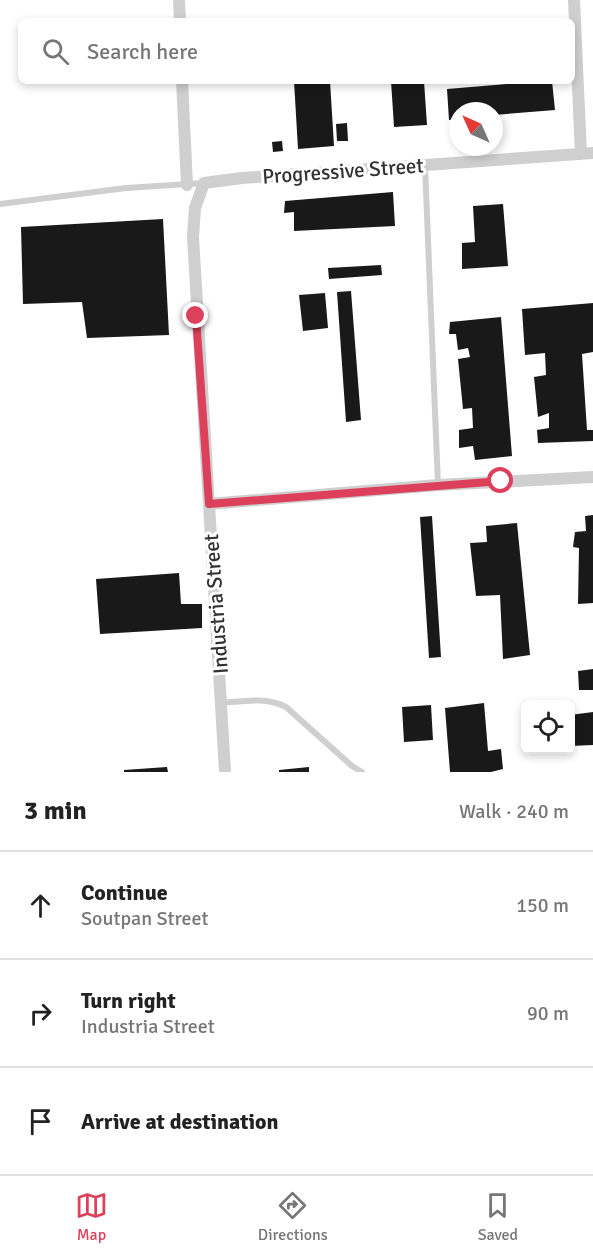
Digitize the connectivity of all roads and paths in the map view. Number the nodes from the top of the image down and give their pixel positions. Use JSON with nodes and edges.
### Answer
{"nodes":[{"id":1,"x":179,"y":0,"type":"edge"},
{"id":2,"x":574,"y":0,"type":"edge"},
{"id":3,"x":180,"y":18,"type":"edge"},
{"id":4,"x":182,"y":84,"type":"edge"},
{"id":5,"x":587,"y":153,"type":"edge"},
{"id":6,"x":425,"y":165,"type":"junction"},
{"id":7,"x":204,"y":183,"type":"junction"},
{"id":8,"x":187,"y":185,"type":"junction"},
{"id":9,"x":0,"y":204,"type":"edge"},
{"id":10,"x":593,"y":477,"type":"edge"},
{"id":11,"x":438,"y":485,"type":"junction"},
{"id":12,"x":209,"y":504,"type":"junction"},
{"id":13,"x":222,"y":703,"type":"junction"},
{"id":14,"x":225,"y":772,"type":"edge"},
{"id":15,"x":362,"y":772,"type":"edge"}],
"edges":[{"from":1,"to":3,"type":"street"},
{"from":2,"to":5,"type":"street"},
{"from":4,"to":8,"type":"street"},
{"from":5,"to":6,"type":"street","name":"Progressive Street"},
{"from":6,"to":7,"type":"street","name":"Progressive Street"},
{"from":6,"to":11,"type":"lane"},
{"from":7,"to":8,"type":"lane"},
{"from":7,"to":12,"type":"street","name":"Industria Street"},
{"from":8,"to":9,"type":"lane"},
{"from":10,"to":11,"type":"street"},
{"from":11,"to":12,"type":"street"},
{"from":12,"to":13,"type":"street","name":"Industria Street"},
{"from":13,"to":14,"type":"street","name":"Industria Street"},
{"from":13,"to":15,"type":"lane"}]}
